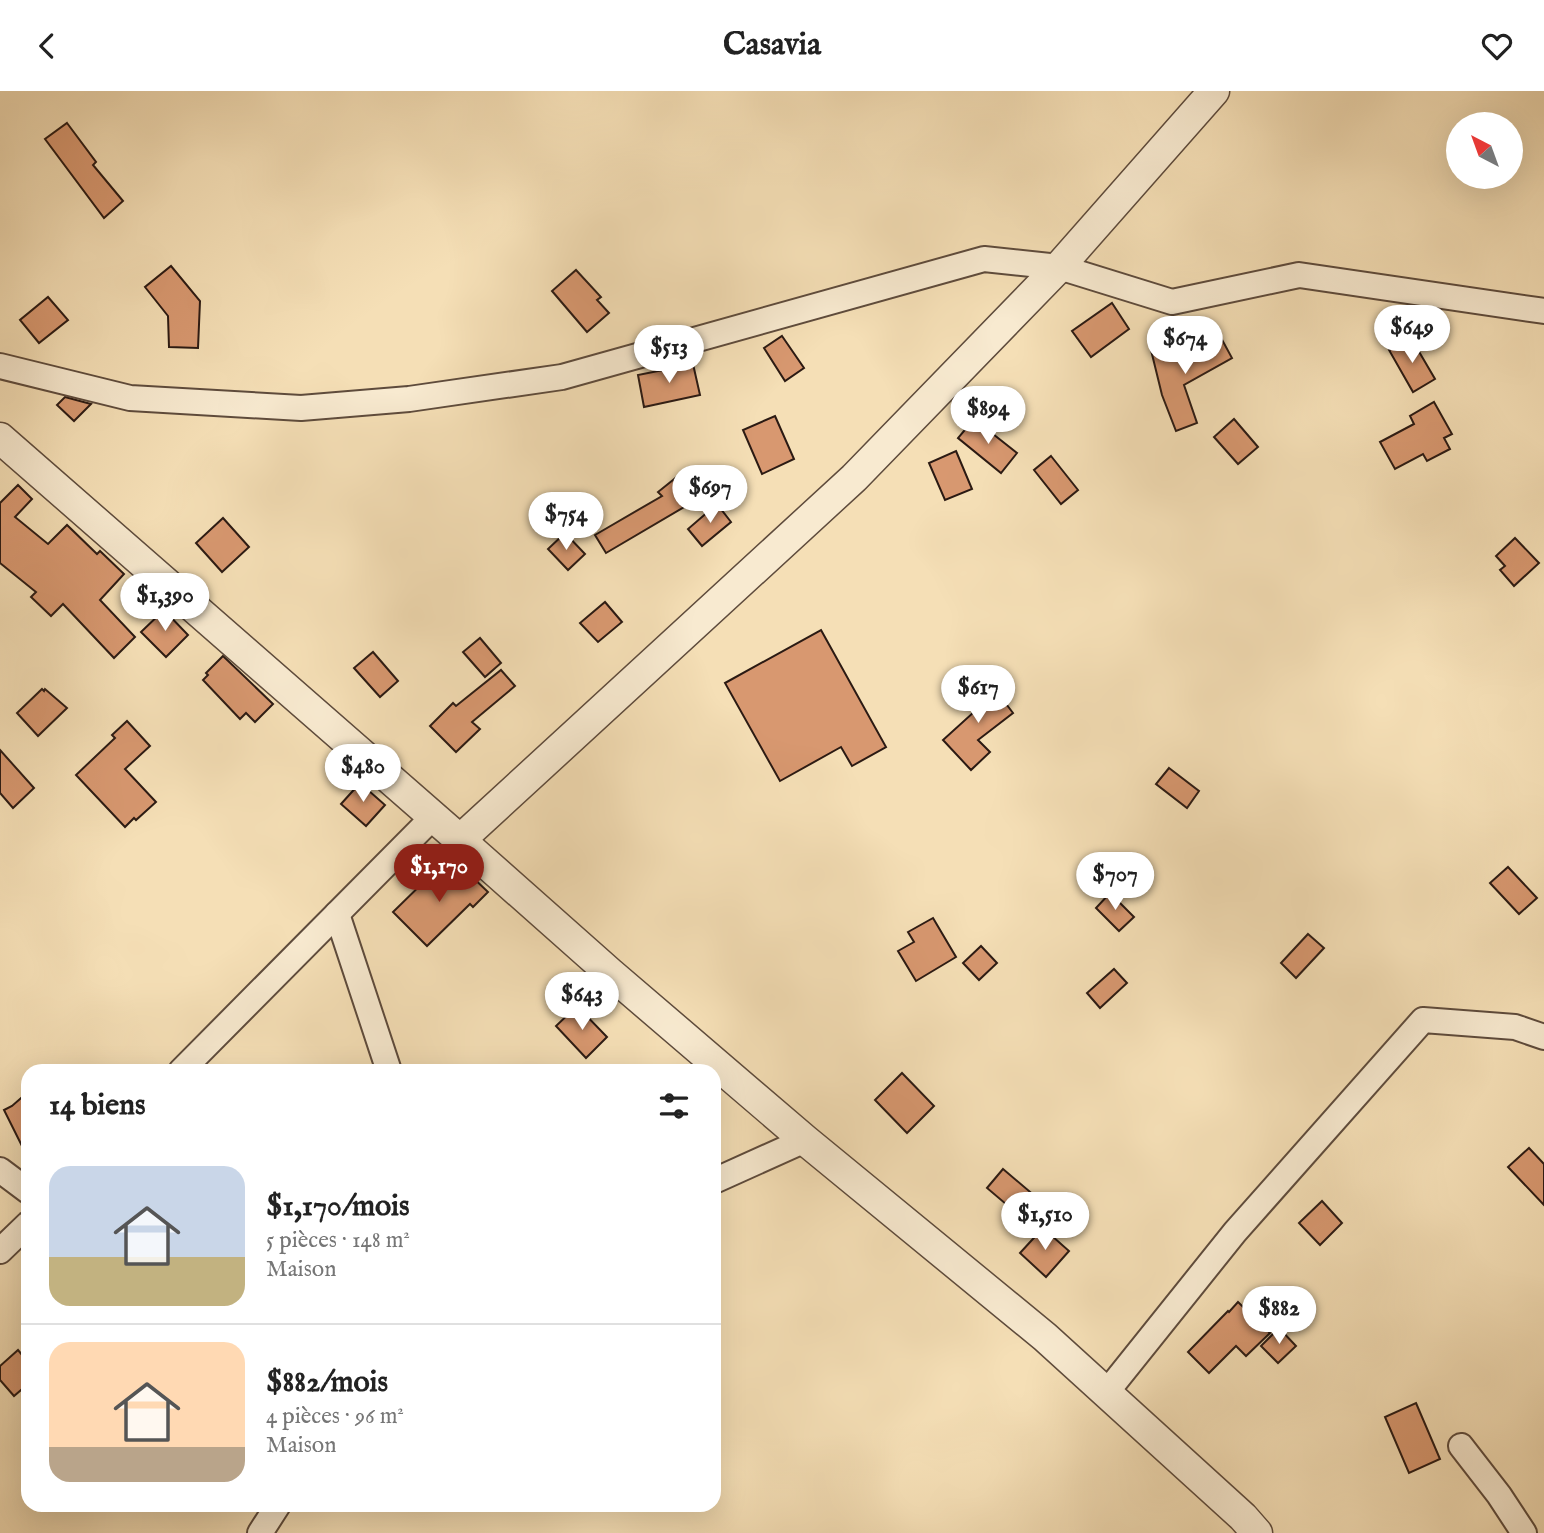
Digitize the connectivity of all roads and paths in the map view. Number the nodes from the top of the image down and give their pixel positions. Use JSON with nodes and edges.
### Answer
{"nodes":[{"id":1,"x":1214,"y":91,"type":"edge"},
{"id":2,"x":1059,"y":267,"type":"junction"},
{"id":3,"x":1544,"y":311,"type":"edge"},
{"id":4,"x":0,"y":366,"type":"edge"},
{"id":5,"x":0,"y":438,"type":"edge"},
{"id":6,"x":433,"y":817,"type":"junction"},
{"id":7,"x":460,"y":840,"type":"junction"},
{"id":8,"x":337,"y":914,"type":"junction"},
{"id":9,"x":1544,"y":1037,"type":"edge"},
{"id":10,"x":188,"y":1064,"type":"edge"},
{"id":11,"x":387,"y":1064,"type":"edge"},
{"id":12,"x":717,"y":1064,"type":"edge"},
{"id":13,"x":721,"y":1068,"type":"edge"},
{"id":14,"x":805,"y":1140,"type":"junction"},
{"id":15,"x":0,"y":1170,"type":"edge"},
{"id":16,"x":721,"y":1178,"type":"edge"},
{"id":17,"x":21,"y":1186,"type":"edge"},
{"id":18,"x":21,"y":1231,"type":"edge"},
{"id":19,"x":0,"y":1251,"type":"edge"},
{"id":20,"x":1106,"y":1393,"type":"junction"},
{"id":21,"x":1461,"y":1446,"type":"dead end"},
{"id":22,"x":274,"y":1512,"type":"edge"},
{"id":23,"x":260,"y":1533,"type":"edge"},
{"id":24,"x":1257,"y":1533,"type":"edge"},
{"id":25,"x":1524,"y":1533,"type":"edge"}],
"edges":[{"from":1,"to":2,"type":"street"},
{"from":2,"to":3,"type":"street"},
{"from":2,"to":4,"type":"street"},
{"from":2,"to":7,"type":"street"},
{"from":5,"to":6,"type":"street"},
{"from":6,"to":7,"type":"street"},
{"from":6,"to":8,"type":"street"},
{"from":7,"to":12,"type":"street"},
{"from":8,"to":10,"type":"street"},
{"from":8,"to":11,"type":"street"},
{"from":9,"to":20,"type":"street"},
{"from":13,"to":14,"type":"street"},
{"from":14,"to":16,"type":"street"},
{"from":14,"to":20,"type":"street"},
{"from":15,"to":17,"type":"street"},
{"from":18,"to":19,"type":"street"},
{"from":20,"to":24,"type":"street"},
{"from":21,"to":25,"type":"street"},
{"from":22,"to":23,"type":"street"}]}
